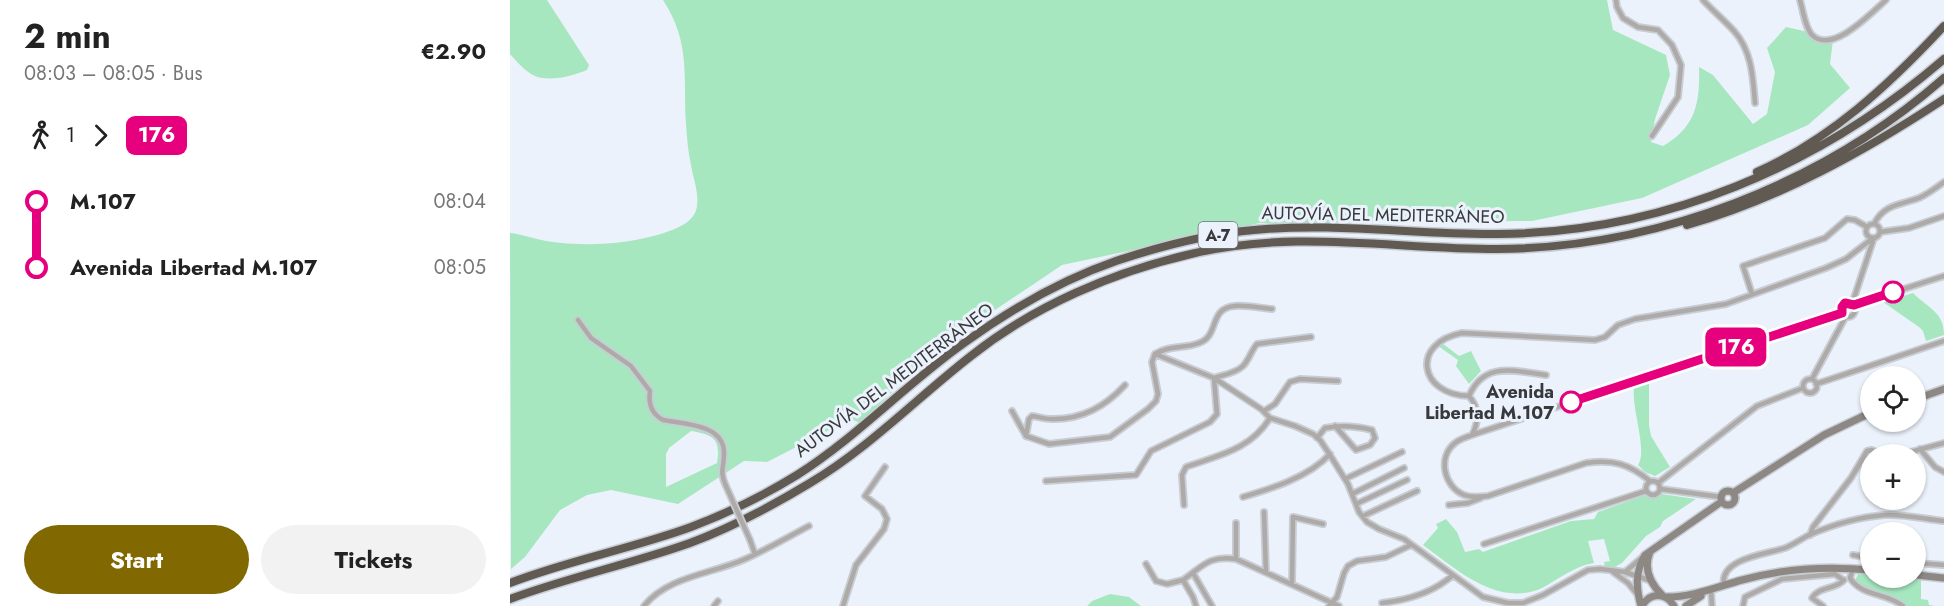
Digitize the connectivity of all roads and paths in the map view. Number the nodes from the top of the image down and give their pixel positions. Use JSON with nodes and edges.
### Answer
{"nodes":[{"id":1,"x":1616,"y":0,"type":"edge"},
{"id":2,"x":1703,"y":0,"type":"edge"},
{"id":3,"x":1801,"y":0,"type":"edge"},
{"id":4,"x":1886,"y":0,"type":"edge"},
{"id":5,"x":1944,"y":26,"type":"edge"},
{"id":6,"x":1944,"y":59,"type":"edge"},
{"id":7,"x":1944,"y":78,"type":"edge"},
{"id":8,"x":1944,"y":97,"type":"edge"},
{"id":9,"x":1755,"y":103,"type":"dead end"},
{"id":10,"x":1652,"y":136,"type":"dead end"},
{"id":11,"x":1944,"y":182,"type":"edge"},
{"id":12,"x":1671,"y":209,"type":"junction"},
{"id":13,"x":1944,"y":216,"type":"edge"},
{"id":14,"x":1874,"y":224,"type":"junction"},
{"id":15,"x":1868,"y":227,"type":"junction"},
{"id":16,"x":1880,"y":232,"type":"junction"},
{"id":17,"x":1618,"y":237,"type":"junction"},
{"id":18,"x":1873,"y":238,"type":"junction"},
{"id":19,"x":1944,"y":276,"type":"edge"},
{"id":20,"x":1752,"y":294,"type":"junction"},
{"id":21,"x":1853,"y":305,"type":"junction"},
{"id":22,"x":1272,"y":309,"type":"dead end"},
{"id":23,"x":1844,"y":314,"type":"junction"},
{"id":24,"x":578,"y":320,"type":"dead end"},
{"id":25,"x":1311,"y":337,"type":"dead end"},
{"id":26,"x":1944,"y":341,"type":"edge"},
{"id":27,"x":1155,"y":354,"type":"junction"},
{"id":28,"x":1546,"y":375,"type":"dead end"},
{"id":29,"x":1214,"y":378,"type":"junction"},
{"id":30,"x":1812,"y":379,"type":"junction"},
{"id":31,"x":1338,"y":381,"type":"dead end"},
{"id":32,"x":1816,"y":384,"type":"junction"},
{"id":33,"x":1125,"y":385,"type":"dead end"},
{"id":34,"x":1803,"y":388,"type":"junction"},
{"id":35,"x":1944,"y":389,"type":"edge"},
{"id":36,"x":1926,"y":395,"type":"edge"},
{"id":37,"x":1469,"y":396,"type":"junction"},
{"id":38,"x":1012,"y":411,"type":"dead end"},
{"id":39,"x":1264,"y":411,"type":"junction"},
{"id":40,"x":1270,"y":418,"type":"junction"},
{"id":41,"x":1860,"y":418,"type":"edge"},
{"id":42,"x":1335,"y":426,"type":"junction"},
{"id":43,"x":1472,"y":435,"type":"junction"},
{"id":44,"x":1026,"y":436,"type":"junction"},
{"id":45,"x":1317,"y":438,"type":"junction"},
{"id":46,"x":1944,"y":443,"type":"edge"},
{"id":47,"x":1926,"y":448,"type":"edge"},
{"id":48,"x":1402,"y":452,"type":"dead end"},
{"id":49,"x":1330,"y":454,"type":"junction"},
{"id":50,"x":1926,"y":457,"type":"edge"},
{"id":51,"x":1860,"y":463,"type":"edge"},
{"id":52,"x":885,"y":466,"type":"dead end"},
{"id":53,"x":1404,"y":468,"type":"dead end"},
{"id":54,"x":1944,"y":472,"type":"edge"},
{"id":55,"x":1345,"y":478,"type":"junction"},
{"id":56,"x":1407,"y":480,"type":"dead end"},
{"id":57,"x":1046,"y":481,"type":"dead end"},
{"id":58,"x":1650,"y":481,"type":"junction"},
{"id":59,"x":1658,"y":483,"type":"junction"},
{"id":60,"x":1660,"y":489,"type":"junction"},
{"id":61,"x":1417,"y":491,"type":"dead end"},
{"id":62,"x":1646,"y":491,"type":"junction"},
{"id":63,"x":1733,"y":493,"type":"junction"},
{"id":64,"x":1352,"y":494,"type":"junction"},
{"id":65,"x":1488,"y":496,"type":"junction"},
{"id":66,"x":1243,"y":497,"type":"dead end"},
{"id":67,"x":1721,"y":499,"type":"junction"},
{"id":68,"x":1356,"y":504,"type":"junction"},
{"id":69,"x":1184,"y":505,"type":"dead end"},
{"id":70,"x":1449,"y":505,"type":"dead end"},
{"id":71,"x":1264,"y":512,"type":"dead end"},
{"id":72,"x":1363,"y":516,"type":"junction"},
{"id":73,"x":1944,"y":521,"type":"edge"},
{"id":74,"x":1236,"y":523,"type":"dead end"},
{"id":75,"x":1323,"y":524,"type":"dead end"},
{"id":76,"x":809,"y":526,"type":"dead end"},
{"id":77,"x":1810,"y":535,"type":"junction"},
{"id":78,"x":1411,"y":544,"type":"junction"},
{"id":79,"x":1484,"y":544,"type":"dead end"},
{"id":80,"x":1658,"y":545,"type":"junction"},
{"id":81,"x":755,"y":554,"type":"junction"},
{"id":82,"x":1644,"y":555,"type":"junction"},
{"id":83,"x":1853,"y":555,"type":"dead end"},
{"id":84,"x":1860,"y":556,"type":"edge"},
{"id":85,"x":1236,"y":559,"type":"junction"},
{"id":86,"x":1146,"y":564,"type":"dead end"},
{"id":87,"x":1926,"y":564,"type":"edge"},
{"id":88,"x":1944,"y":565,"type":"edge"},
{"id":89,"x":1853,"y":569,"type":"junction"},
{"id":90,"x":1860,"y":569,"type":"edge"},
{"id":91,"x":1611,"y":571,"type":"junction"},
{"id":92,"x":1266,"y":572,"type":"junction"},
{"id":93,"x":1625,"y":572,"type":"junction"},
{"id":94,"x":1193,"y":573,"type":"junction"},
{"id":95,"x":1453,"y":575,"type":"junction"},
{"id":96,"x":1637,"y":575,"type":"junction"},
{"id":97,"x":1926,"y":576,"type":"edge"},
{"id":98,"x":1850,"y":578,"type":"junction"},
{"id":99,"x":1944,"y":578,"type":"edge"},
{"id":100,"x":1183,"y":580,"type":"junction"},
{"id":101,"x":1843,"y":580,"type":"junction"},
{"id":102,"x":1651,"y":581,"type":"junction"},
{"id":103,"x":510,"y":583,"type":"edge"},
{"id":104,"x":1292,"y":584,"type":"junction"},
{"id":105,"x":1724,"y":585,"type":"junction"},
{"id":106,"x":1712,"y":590,"type":"junction"},
{"id":107,"x":1637,"y":594,"type":"junction"},
{"id":108,"x":1664,"y":596,"type":"junction"},
{"id":109,"x":510,"y":599,"type":"edge"},
{"id":110,"x":718,"y":601,"type":"dead end"},
{"id":111,"x":1382,"y":603,"type":"dead end"},
{"id":112,"x":1330,"y":604,"type":"edge"},
{"id":113,"x":1820,"y":605,"type":"edge"},
{"id":114,"x":644,"y":606,"type":"edge"},
{"id":115,"x":714,"y":606,"type":"edge"},
{"id":116,"x":843,"y":606,"type":"edge"},
{"id":117,"x":1196,"y":606,"type":"edge"},
{"id":118,"x":1212,"y":606,"type":"edge"},
{"id":119,"x":1339,"y":606,"type":"edge"},
{"id":120,"x":1642,"y":606,"type":"edge"},
{"id":121,"x":1674,"y":606,"type":"edge"},
{"id":122,"x":1686,"y":606,"type":"edge"},
{"id":123,"x":1712,"y":606,"type":"edge"},
{"id":124,"x":1743,"y":606,"type":"edge"},
{"id":125,"x":1903,"y":606,"type":"edge"}],
"edges":[{"from":1,"to":10,"type":"street"},
{"from":2,"to":9,"type":"street"},
{"from":3,"to":4,"type":"street"},
{"from":5,"to":12,"type":"highway"},
{"from":6,"to":12,"type":"highway","name":"AUTOVÍA DEL MEDITERRÁNEO","number":"A-7"},
{"from":7,"to":17,"type":"highway","name":"AUTOVÍA DEL MEDITERRÁNEO","number":"A-7"},
{"from":8,"to":17,"type":"highway"},
{"from":11,"to":14,"type":"street"},
{"from":12,"to":103,"type":"highway","name":"AUTOVÍA DEL MEDITERRÁNEO","number":"A-7"},
{"from":13,"to":16,"type":"street"},
{"from":14,"to":15,"type":"street"},
{"from":14,"to":16,"type":"street"},
{"from":15,"to":18,"type":"street"},
{"from":15,"to":20,"type":"street"},
{"from":16,"to":18,"type":"street"},
{"from":17,"to":109,"type":"highway","name":"AUTOVÍA DEL MEDITERRÁNEO","number":"A-7"},
{"from":18,"to":20,"type":"street"},
{"from":18,"to":21,"type":"street"},
{"from":19,"to":21,"type":"street"},
{"from":20,"to":37,"type":"street"},
{"from":21,"to":23,"type":"street"},
{"from":21,"to":23,"type":"street"},
{"from":22,"to":27,"type":"street"},
{"from":23,"to":30,"type":"street"},
{"from":23,"to":43,"type":"street"},
{"from":24,"to":81,"type":"street","bridge":true},
{"from":25,"to":29,"type":"street"},
{"from":26,"to":32,"type":"street"},
{"from":27,"to":29,"type":"street"},
{"from":27,"to":44,"type":"street"},
{"from":28,"to":37,"type":"street"},
{"from":29,"to":39,"type":"street"},
{"from":29,"to":57,"type":"street"},
{"from":30,"to":32,"type":"street"},
{"from":30,"to":34,"type":"street"},
{"from":31,"to":39,"type":"street"},
{"from":32,"to":34,"type":"street"},
{"from":33,"to":44,"type":"street"},
{"from":34,"to":59,"type":"street"},
{"from":35,"to":36,"type":"street"},
{"from":37,"to":43,"type":"street"},
{"from":38,"to":44,"type":"street"},
{"from":39,"to":40,"type":"street"},
{"from":40,"to":45,"type":"street"},
{"from":40,"to":69,"type":"street"},
{"from":41,"to":63,"type":"street"},
{"from":42,"to":42,"type":"street"},
{"from":42,"to":45,"type":"street"},
{"from":43,"to":65,"type":"street"},
{"from":45,"to":49,"type":"street"},
{"from":46,"to":47,"type":"street"},
{"from":48,"to":55,"type":"street"},
{"from":49,"to":55,"type":"street"},
{"from":49,"to":66,"type":"street"},
{"from":50,"to":54,"type":"street"},
{"from":51,"to":77,"type":"street"},
{"from":52,"to":116,"type":"street"},
{"from":53,"to":64,"type":"street"},
{"from":55,"to":64,"type":"street"},
{"from":56,"to":68,"type":"street"},
{"from":58,"to":59,"type":"street"},
{"from":58,"to":62,"type":"street"},
{"from":58,"to":65,"type":"street"},
{"from":59,"to":60,"type":"street"},
{"from":60,"to":62,"type":"street"},
{"from":60,"to":67,"type":"street"},
{"from":61,"to":72,"type":"street"},
{"from":62,"to":79,"type":"street"},
{"from":63,"to":67,"type":"street"},
{"from":63,"to":67,"type":"street"},
{"from":64,"to":68,"type":"street"},
{"from":65,"to":70,"type":"street"},
{"from":67,"to":80,"type":"street"},
{"from":68,"to":72,"type":"street"},
{"from":71,"to":92,"type":"street"},
{"from":72,"to":78,"type":"street"},
{"from":73,"to":77,"type":"street"},
{"from":74,"to":85,"type":"street"},
{"from":75,"to":104,"type":"street"},
{"from":76,"to":81,"type":"street"},
{"from":77,"to":105,"type":"street"},
{"from":78,"to":95,"type":"street"},
{"from":78,"to":112,"type":"street"},
{"from":80,"to":82,"type":"street"},
{"from":80,"to":102,"type":"street"},
{"from":81,"to":114,"type":"street"},
{"from":82,"to":93,"type":"street"},
{"from":82,"to":96,"type":"street"},
{"from":83,"to":84,"type":"street"},
{"from":85,"to":92,"type":"street"},
{"from":85,"to":94,"type":"street"},
{"from":86,"to":100,"type":"street"},
{"from":87,"to":88,"type":"street"},
{"from":89,"to":90,"type":"street"},
{"from":89,"to":98,"type":"street"},
{"from":89,"to":105,"type":"street"},
{"from":91,"to":93,"type":"street"},
{"from":91,"to":95,"type":"street"},
{"from":91,"to":107,"type":"street"},
{"from":92,"to":104,"type":"street"},
{"from":93,"to":96,"type":"street"},
{"from":94,"to":100,"type":"street"},
{"from":94,"to":118,"type":"street"},
{"from":95,"to":111,"type":"street"},
{"from":96,"to":102,"type":"street"},
{"from":96,"to":107,"type":"street"},
{"from":97,"to":99,"type":"street"},
{"from":98,"to":101,"type":"street"},
{"from":98,"to":125,"type":"street"},
{"from":100,"to":117,"type":"street"},
{"from":101,"to":113,"type":"street"},
{"from":101,"to":124,"type":"street"},
{"from":102,"to":108,"type":"street"},
{"from":104,"to":112,"type":"street"},
{"from":105,"to":106,"type":"street"},
{"from":106,"to":108,"type":"street"},
{"from":106,"to":122,"type":"street"},
{"from":106,"to":123,"type":"street"},
{"from":107,"to":120,"type":"street"},
{"from":108,"to":120,"type":"street"},
{"from":108,"to":121,"type":"street"},
{"from":110,"to":115,"type":"street"},
{"from":112,"to":119,"type":"street"}]}
